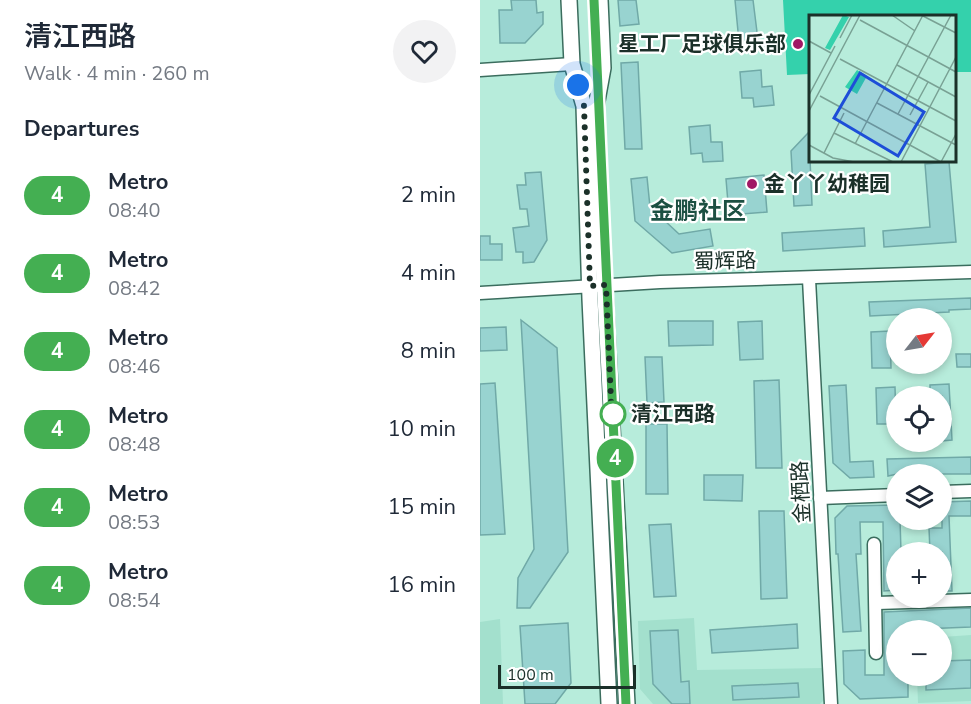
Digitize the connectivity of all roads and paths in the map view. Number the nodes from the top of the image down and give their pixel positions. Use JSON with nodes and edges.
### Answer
{"nodes":[{"id":1,"x":569,"y":0,"type":"edge"},
{"id":2,"x":578,"y":0,"type":"edge"},
{"id":3,"x":591,"y":0,"type":"edge"},
{"id":4,"x":600,"y":0,"type":"edge"},
{"id":5,"x":582,"y":67,"type":"junction"},
{"id":6,"x":480,"y":70,"type":"edge"},
{"id":7,"x":589,"y":109,"type":"junction"},
{"id":8,"x":971,"y":272,"type":"edge"},
{"id":9,"x":809,"y":279,"type":"junction"},
{"id":10,"x":606,"y":285,"type":"junction"},
{"id":11,"x":590,"y":286,"type":"junction"},
{"id":12,"x":480,"y":292,"type":"edge"},
{"id":13,"x":971,"y":491,"type":"edge"},
{"id":14,"x":952,"y":492,"type":"edge"},
{"id":15,"x":886,"y":495,"type":"edge"},
{"id":16,"x":820,"y":498,"type":"junction"},
{"id":17,"x":874,"y":544,"type":"dead end"},
{"id":18,"x":971,"y":600,"type":"edge"},
{"id":19,"x":877,"y":603,"type":"junction"},
{"id":20,"x":876,"y":653,"type":"dead end"},
{"id":21,"x":609,"y":704,"type":"edge"},
{"id":22,"x":627,"y":704,"type":"edge"},
{"id":23,"x":831,"y":704,"type":"edge"}],
"edges":[{"from":1,"to":5,"type":"main road"},
{"from":2,"to":5,"type":"main road"},
{"from":3,"to":5,"type":"main road"},
{"from":4,"to":7,"type":"main road"},
{"from":5,"to":6,"type":"street"},
{"from":5,"to":7,"type":"main road"},
{"from":7,"to":10,"type":"main road"},
{"from":7,"to":11,"type":"main road"},
{"from":8,"to":9,"type":"street","name":"蜀辉路"},
{"from":9,"to":10,"type":"street","name":"蜀辉路"},
{"from":9,"to":16,"type":"street","name":"金栖路"},
{"from":10,"to":11,"type":"street","name":"蜀辉路"},
{"from":10,"to":22,"type":"main road"},
{"from":11,"to":12,"type":"street","name":"蜀辉路"},
{"from":11,"to":21,"type":"main road"},
{"from":13,"to":14,"type":"street"},
{"from":15,"to":16,"type":"street"},
{"from":16,"to":23,"type":"street","name":"金栖路"},
{"from":17,"to":19,"type":"street"},
{"from":18,"to":19,"type":"street"},
{"from":19,"to":20,"type":"street"}]}
